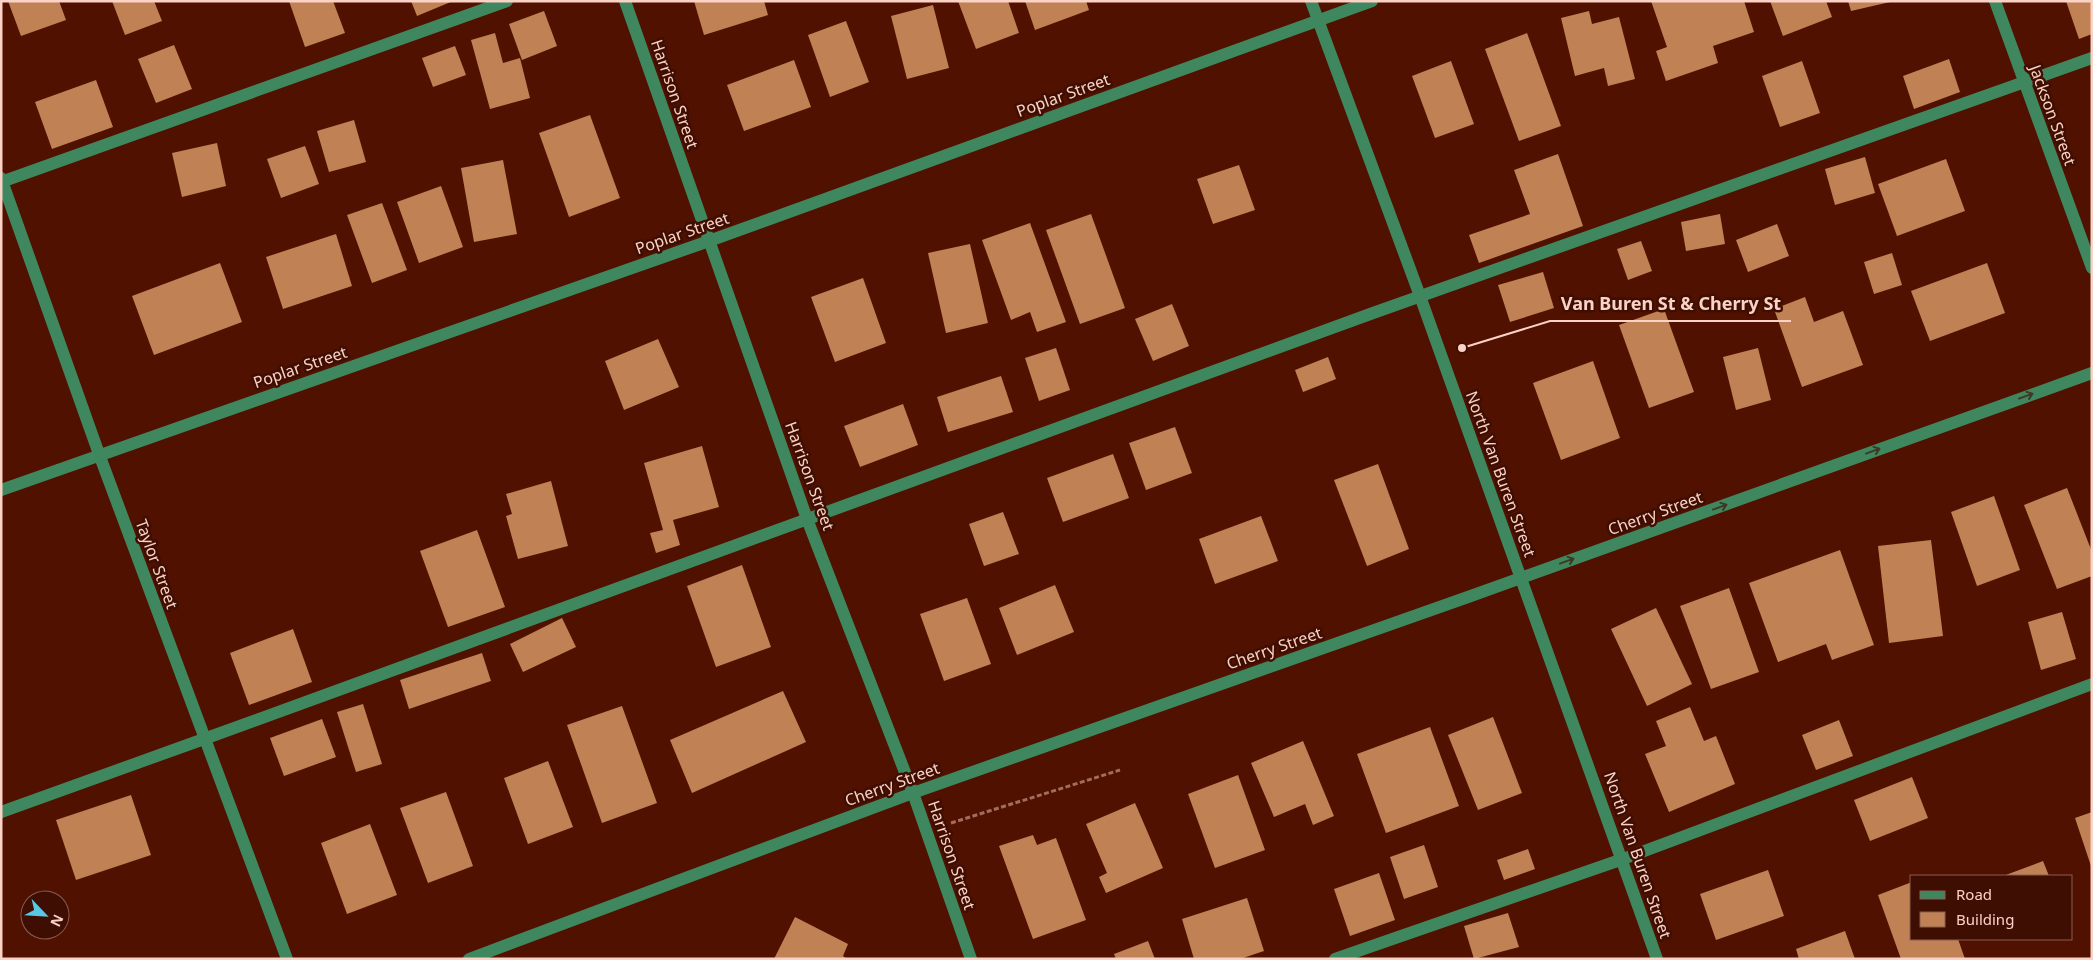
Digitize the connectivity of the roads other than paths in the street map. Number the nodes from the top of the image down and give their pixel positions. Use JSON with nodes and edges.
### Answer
{"nodes":[{"id":1,"x":507,"y":1,"type":"edge"},
{"id":2,"x":625,"y":1,"type":"edge"},
{"id":3,"x":1311,"y":1,"type":"edge"},
{"id":4,"x":1372,"y":1,"type":"edge"},
{"id":5,"x":1995,"y":1,"type":"edge"},
{"id":6,"x":1318,"y":21,"type":"junction"},
{"id":7,"x":2092,"y":58,"type":"edge"},
{"id":8,"x":2024,"y":82,"type":"junction"},
{"id":9,"x":2,"y":180,"type":"edge"},
{"id":10,"x":709,"y":241,"type":"junction"},
{"id":11,"x":2092,"y":268,"type":"edge"},
{"id":12,"x":1420,"y":296,"type":"junction"},
{"id":13,"x":2092,"y":373,"type":"edge"},
{"id":14,"x":99,"y":454,"type":"junction"},
{"id":15,"x":1,"y":490,"type":"edge"},
{"id":16,"x":807,"y":519,"type":"junction"},
{"id":17,"x":1521,"y":578,"type":"junction"},
{"id":18,"x":2092,"y":684,"type":"edge"},
{"id":19,"x":204,"y":739,"type":"junction"},
{"id":20,"x":913,"y":793,"type":"junction"},
{"id":21,"x":1,"y":812,"type":"edge"},
{"id":22,"x":1623,"y":859,"type":"junction"},
{"id":23,"x":287,"y":959,"type":"edge"},
{"id":24,"x":469,"y":959,"type":"edge"},
{"id":25,"x":971,"y":959,"type":"edge"},
{"id":26,"x":1335,"y":959,"type":"edge"},
{"id":27,"x":1657,"y":959,"type":"edge"}],
"edges":[{"from":1,"to":9,"type":"street"},
{"from":2,"to":10,"type":"street","name":"Harrison Street"},
{"from":3,"to":6,"type":"street","name":"North Van Buren Street"},
{"from":4,"to":6,"type":"street","name":"Poplar Street"},
{"from":5,"to":8,"type":"street","name":"Jackson Street"},
{"from":6,"to":10,"type":"street","name":"Poplar Street"},
{"from":6,"to":12,"type":"street","name":"North Van Buren Street"},
{"from":7,"to":8,"type":"street"},
{"from":8,"to":11,"type":"street","name":"Jackson Street"},
{"from":8,"to":12,"type":"street"},
{"from":9,"to":14,"type":"street","name":"Taylor Street"},
{"from":10,"to":14,"type":"street","name":"Poplar Street"},
{"from":10,"to":16,"type":"street","name":"Harrison Street"},
{"from":12,"to":16,"type":"street"},
{"from":12,"to":17,"type":"street","name":"North Van Buren Street"},
{"from":17,"to":13,"type":"street","name":"Cherry Street","one_way":true},
{"from":14,"to":15,"type":"street","name":"Poplar Street"},
{"from":14,"to":19,"type":"street","name":"Taylor Street"},
{"from":16,"to":19,"type":"street"},
{"from":16,"to":20,"type":"street","name":"Harrison Street"},
{"from":17,"to":20,"type":"street","name":"Cherry Street"},
{"from":17,"to":22,"type":"street","name":"North Van Buren Street"},
{"from":18,"to":22,"type":"street"},
{"from":19,"to":21,"type":"street"},
{"from":19,"to":23,"type":"street","name":"Taylor Street"},
{"from":20,"to":24,"type":"street","name":"Cherry Street"},
{"from":20,"to":25,"type":"street","name":"Harrison Street"},
{"from":22,"to":26,"type":"street"},
{"from":22,"to":27,"type":"street","name":"North Van Buren Street"}]}
